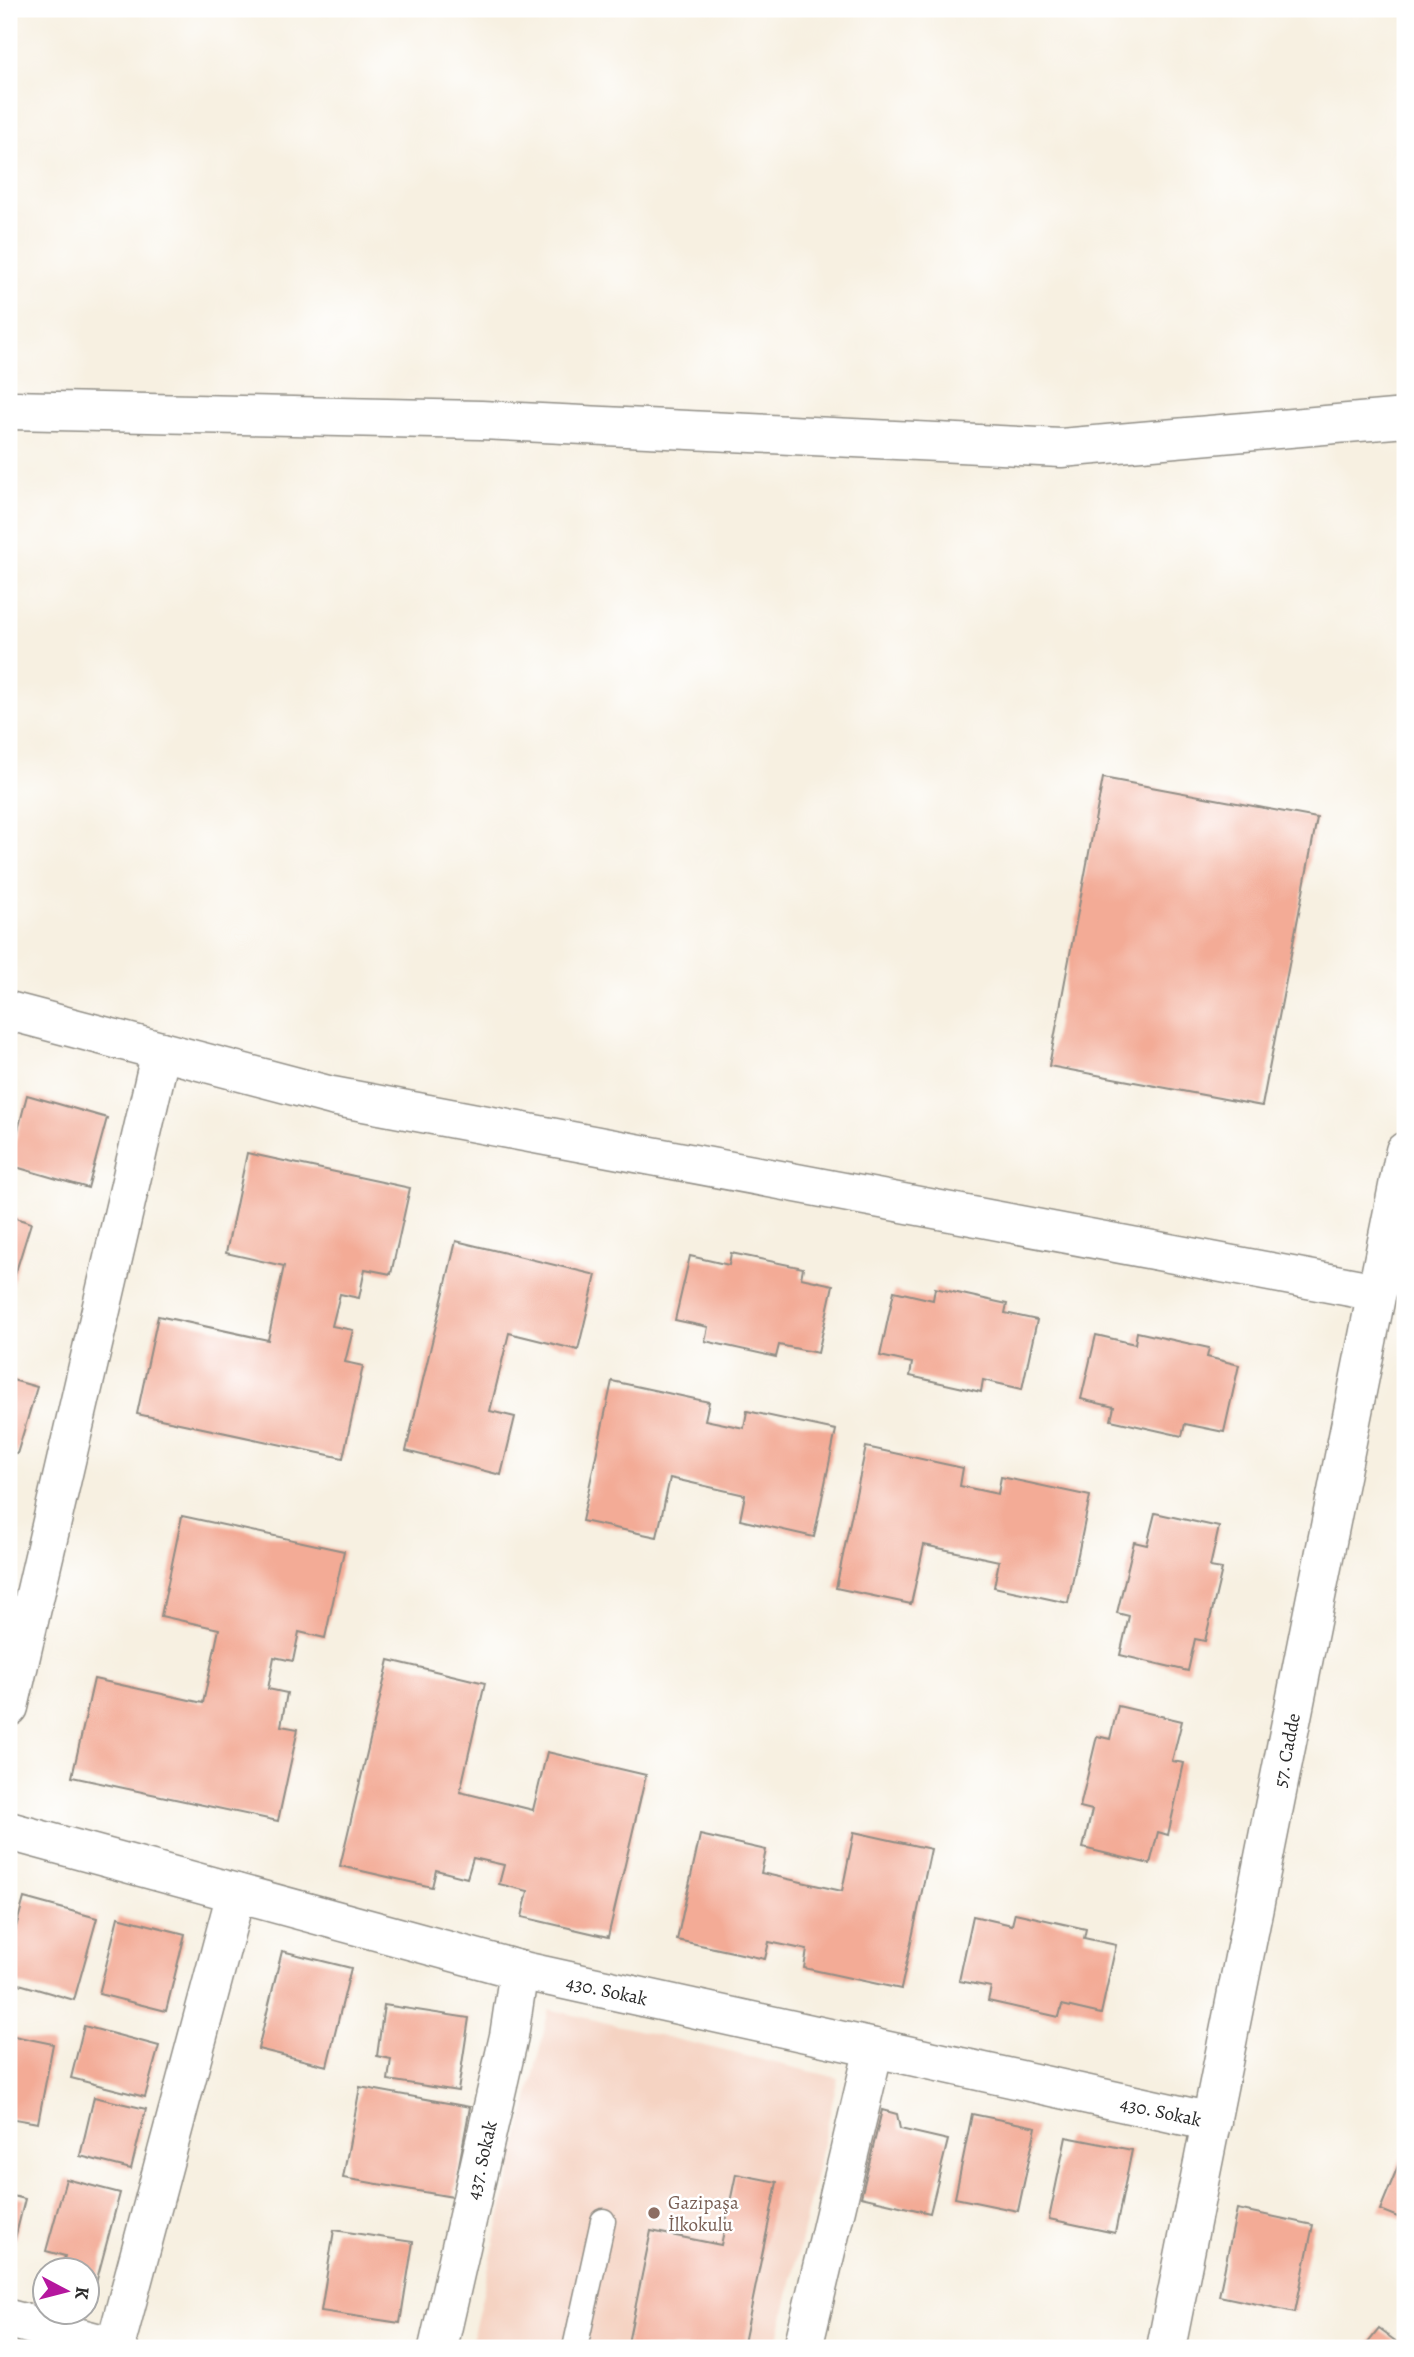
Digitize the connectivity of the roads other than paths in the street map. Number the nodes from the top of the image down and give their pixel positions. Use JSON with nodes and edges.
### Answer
{"nodes":[{"id":1,"x":9,"y":410,"type":"edge"},
{"id":2,"x":1405,"y":418,"type":"edge"},
{"id":3,"x":9,"y":1011,"type":"edge"},
{"id":4,"x":161,"y":1051,"type":"junction"},
{"id":5,"x":1405,"y":1151,"type":"edge"},
{"id":6,"x":1377,"y":1292,"type":"junction"},
{"id":7,"x":9,"y":1707,"type":"edge"},
{"id":8,"x":9,"y":1831,"type":"edge"},
{"id":9,"x":236,"y":1893,"type":"junction"},
{"id":10,"x":519,"y":1970,"type":"junction"},
{"id":11,"x":874,"y":2048,"type":"junction"},
{"id":12,"x":1212,"y":2122,"type":"junction"},
{"id":13,"x":603,"y":2221,"type":"dead end"},
{"id":14,"x":9,"y":2319,"type":"edge"},
{"id":15,"x":117,"y":2348,"type":"edge"},
{"id":16,"x":438,"y":2348,"type":"edge"},
{"id":17,"x":575,"y":2348,"type":"edge"},
{"id":18,"x":803,"y":2348,"type":"edge"},
{"id":19,"x":1166,"y":2348,"type":"edge"}],
"edges":[{"from":1,"to":2,"type":"street"},
{"from":3,"to":4,"type":"street"},
{"from":4,"to":6,"type":"street"},
{"from":4,"to":7,"type":"street"},
{"from":5,"to":6,"type":"street","name":"57. Cadde"},
{"from":6,"to":12,"type":"street","name":"57. Cadde"},
{"from":8,"to":9,"type":"street","name":"430. Sokak"},
{"from":9,"to":10,"type":"street","name":"430. Sokak"},
{"from":9,"to":15,"type":"street"},
{"from":10,"to":11,"type":"street","name":"430. Sokak"},
{"from":10,"to":16,"type":"street","name":"437. Sokak"},
{"from":11,"to":12,"type":"street","name":"430. Sokak"},
{"from":11,"to":18,"type":"street"},
{"from":12,"to":19,"type":"street","name":"57. Cadde"},
{"from":13,"to":17,"type":"lane"},
{"from":14,"to":15,"type":"street"}]}
